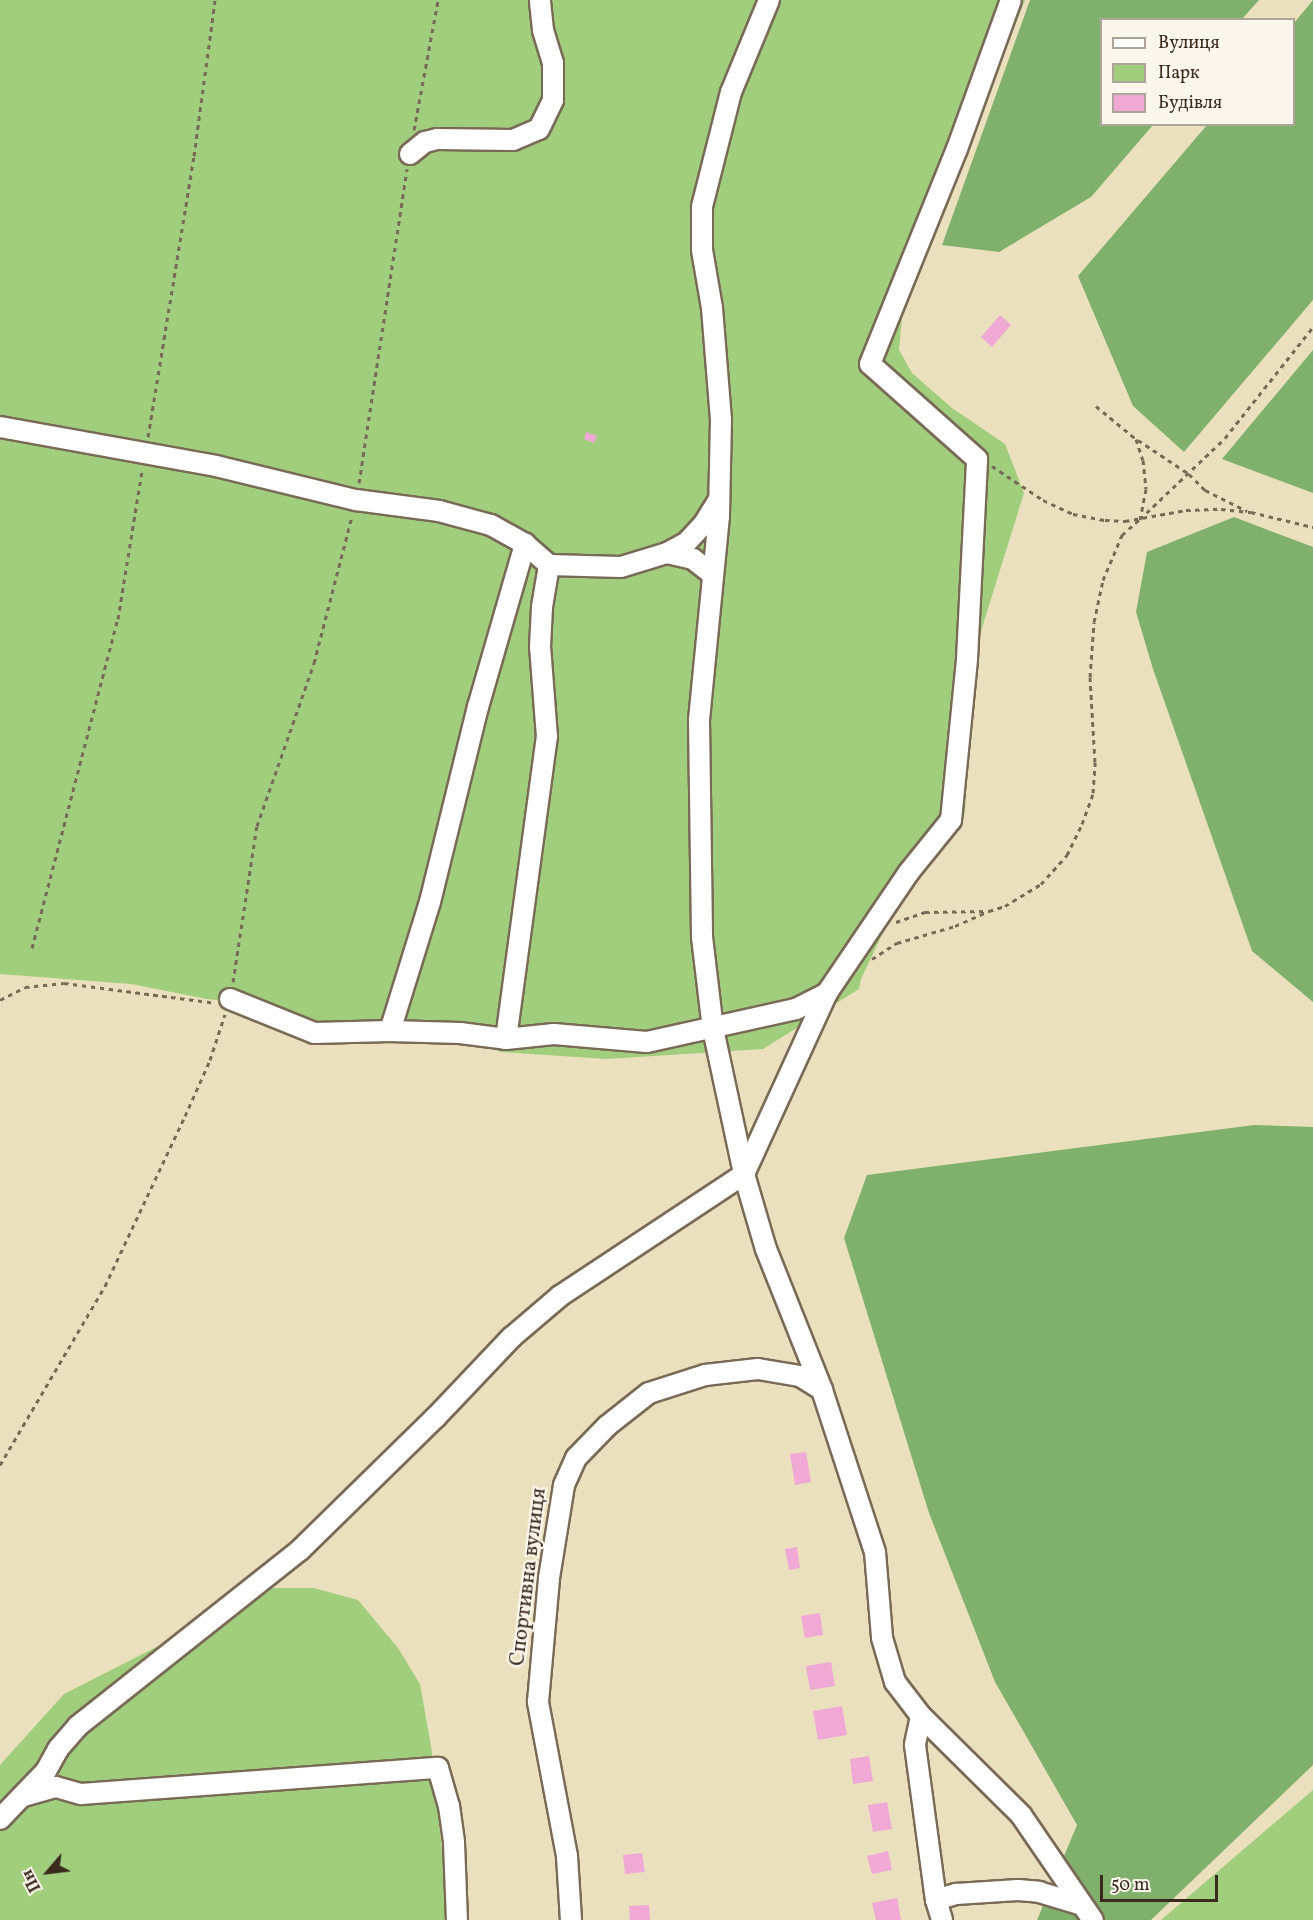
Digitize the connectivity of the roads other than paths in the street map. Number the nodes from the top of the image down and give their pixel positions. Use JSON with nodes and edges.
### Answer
{"nodes":[{"id":1,"x":540,"y":0,"type":"edge"},
{"id":2,"x":769,"y":0,"type":"edge"},
{"id":3,"x":1011,"y":0,"type":"edge"},
{"id":4,"x":410,"y":154,"type":"road end"},
{"id":5,"x":0,"y":427,"type":"edge"},
{"id":6,"x":719,"y":499,"type":"junction"},
{"id":7,"x":525,"y":544,"type":"junction"},
{"id":8,"x":667,"y":553,"type":"junction"},
{"id":9,"x":549,"y":565,"type":"junction"},
{"id":10,"x":712,"y":574,"type":"junction"},
{"id":11,"x":827,"y":993,"type":"junction"},
{"id":12,"x":230,"y":999,"type":"road end"},
{"id":13,"x":714,"y":1029,"type":"junction"},
{"id":14,"x":390,"y":1031,"type":"junction"},
{"id":15,"x":506,"y":1039,"type":"junction"},
{"id":16,"x":744,"y":1174,"type":"junction"},
{"id":17,"x":822,"y":1390,"type":"junction"},
{"id":18,"x":921,"y":1716,"type":"junction"},
{"id":19,"x":24,"y":1796,"type":"junction"},
{"id":20,"x":0,"y":1820,"type":"edge"},
{"id":21,"x":936,"y":1900,"type":"junction"},
{"id":22,"x":1088,"y":1912,"type":"edge"},
{"id":23,"x":457,"y":1920,"type":"edge"},
{"id":24,"x":572,"y":1920,"type":"edge"},
{"id":25,"x":942,"y":1920,"type":"edge"}],
"edges":[{"from":1,"to":4,"type":"street"},
{"from":2,"to":6,"type":"street"},
{"from":3,"to":11,"type":"street"},
{"from":5,"to":7,"type":"street"},
{"from":6,"to":8,"type":"street"},
{"from":6,"to":10,"type":"street"},
{"from":7,"to":9,"type":"street"},
{"from":7,"to":14,"type":"street"},
{"from":8,"to":9,"type":"street"},
{"from":8,"to":10,"type":"street"},
{"from":9,"to":15,"type":"street"},
{"from":10,"to":13,"type":"street"},
{"from":11,"to":13,"type":"street"},
{"from":11,"to":16,"type":"street"},
{"from":12,"to":14,"type":"street"},
{"from":13,"to":15,"type":"street"},
{"from":13,"to":16,"type":"street"},
{"from":14,"to":15,"type":"street"},
{"from":16,"to":17,"type":"street"},
{"from":16,"to":19,"type":"street"},
{"from":17,"to":18,"type":"street"},
{"from":17,"to":24,"type":"street","name":"Спортивна вулиця"},
{"from":18,"to":21,"type":"street"},
{"from":18,"to":22,"type":"street"},
{"from":19,"to":20,"type":"street"},
{"from":19,"to":23,"type":"street"},
{"from":21,"to":22,"type":"street"},
{"from":21,"to":25,"type":"street"}]}
